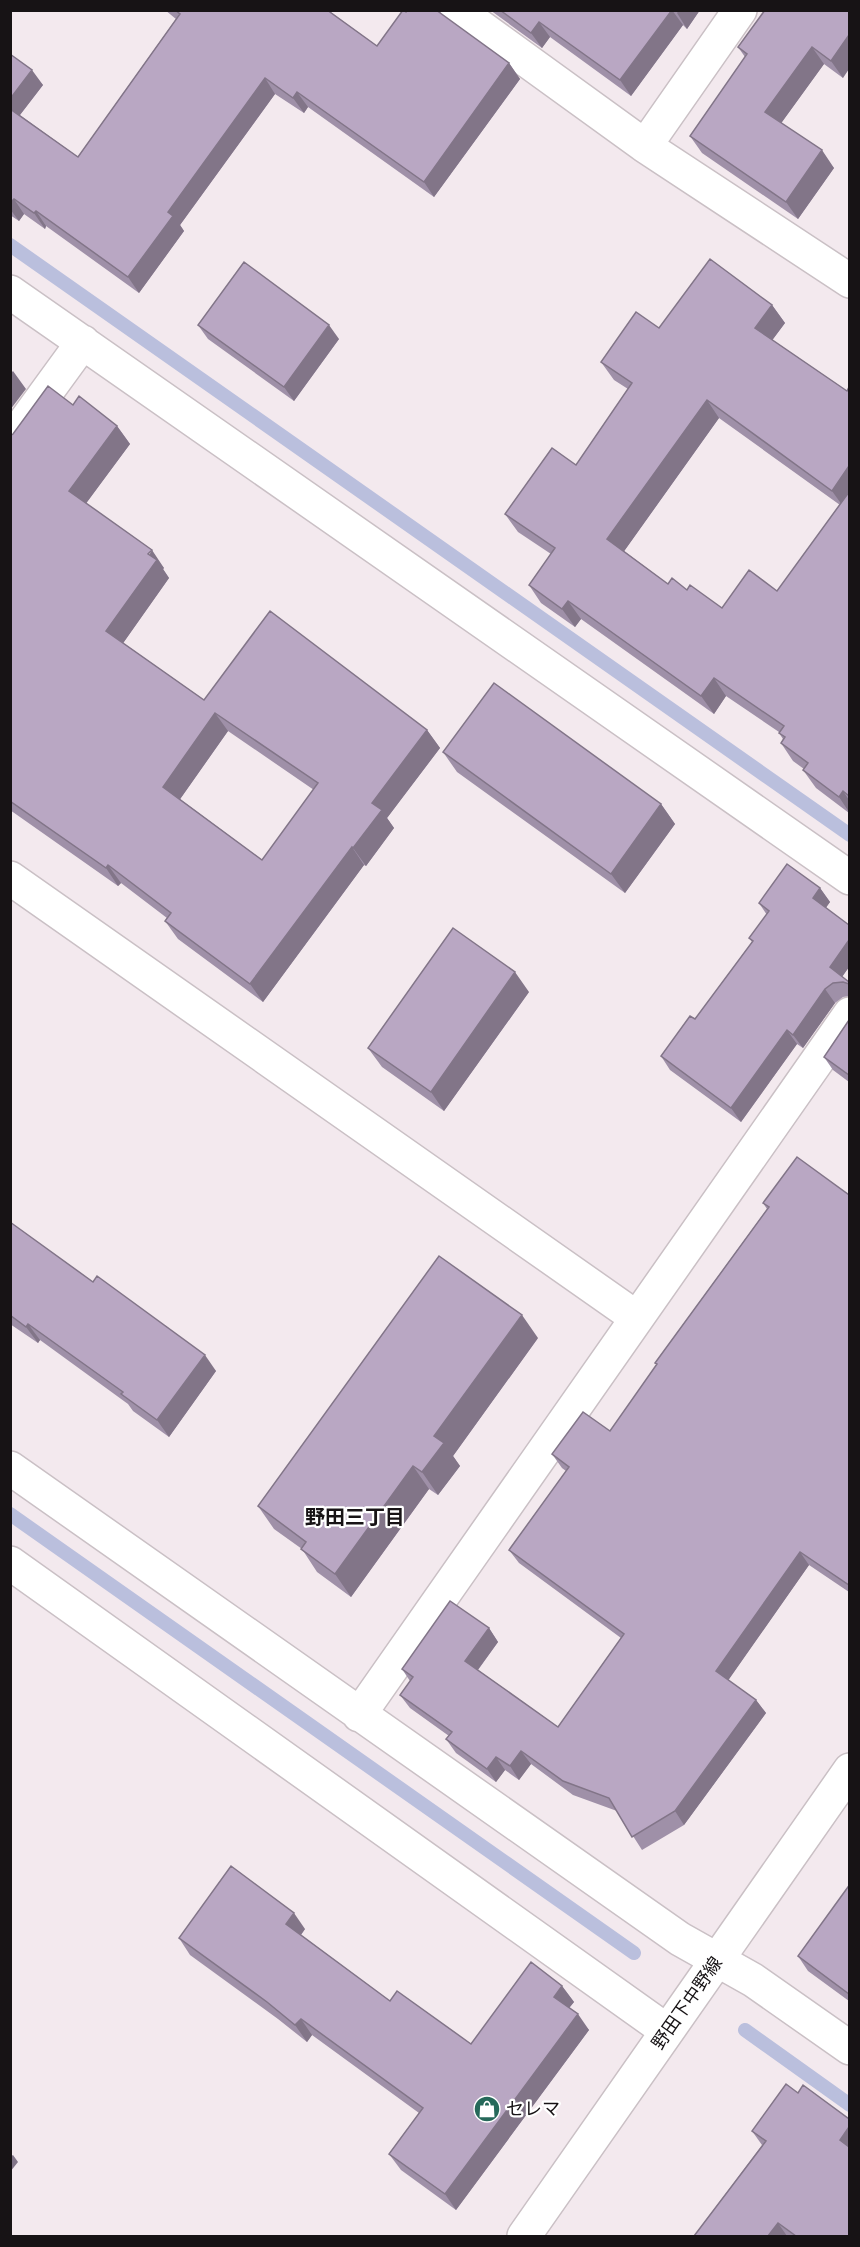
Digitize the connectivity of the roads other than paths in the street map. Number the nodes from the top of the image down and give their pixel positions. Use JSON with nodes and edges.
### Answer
{"nodes":[{"id":1,"x":457,"y":10,"type":"edge"},
{"id":2,"x":740,"y":10,"type":"edge"},
{"id":3,"x":645,"y":146,"type":"junction"},
{"id":4,"x":849,"y":281,"type":"edge"},
{"id":5,"x":10,"y":292,"type":"edge"},
{"id":6,"x":83,"y":342,"type":"junction"},
{"id":7,"x":10,"y":441,"type":"edge"},
{"id":8,"x":10,"y":878,"type":"edge"},
{"id":9,"x":849,"y":878,"type":"edge"},
{"id":10,"x":849,"y":1014,"type":"edge"},
{"id":11,"x":637,"y":1318,"type":"junction"},
{"id":12,"x":10,"y":1468,"type":"edge"},
{"id":13,"x":10,"y":1563,"type":"edge"},
{"id":14,"x":359,"y":1715,"type":"junction"},
{"id":15,"x":849,"y":1770,"type":"edge"},
{"id":16,"x":717,"y":1961,"type":"junction"},
{"id":17,"x":667,"y":2031,"type":"junction"},
{"id":18,"x":849,"y":2048,"type":"edge"},
{"id":19,"x":524,"y":2236,"type":"edge"}],
"edges":[{"from":1,"to":3,"type":"street"},
{"from":2,"to":3,"type":"street"},
{"from":3,"to":4,"type":"street"},
{"from":5,"to":6,"type":"street"},
{"from":6,"to":7,"type":"street"},
{"from":6,"to":9,"type":"street"},
{"from":8,"to":11,"type":"street"},
{"from":10,"to":11,"type":"street"},
{"from":11,"to":14,"type":"street"},
{"from":12,"to":14,"type":"street"},
{"from":13,"to":17,"type":"street"},
{"from":14,"to":16,"type":"street"},
{"from":15,"to":16,"type":"street","name":"野田下中野線"},
{"from":16,"to":17,"type":"street","name":"野田下中野線"},
{"from":16,"to":18,"type":"street"},
{"from":17,"to":19,"type":"street","name":"野田下中野線"}]}
